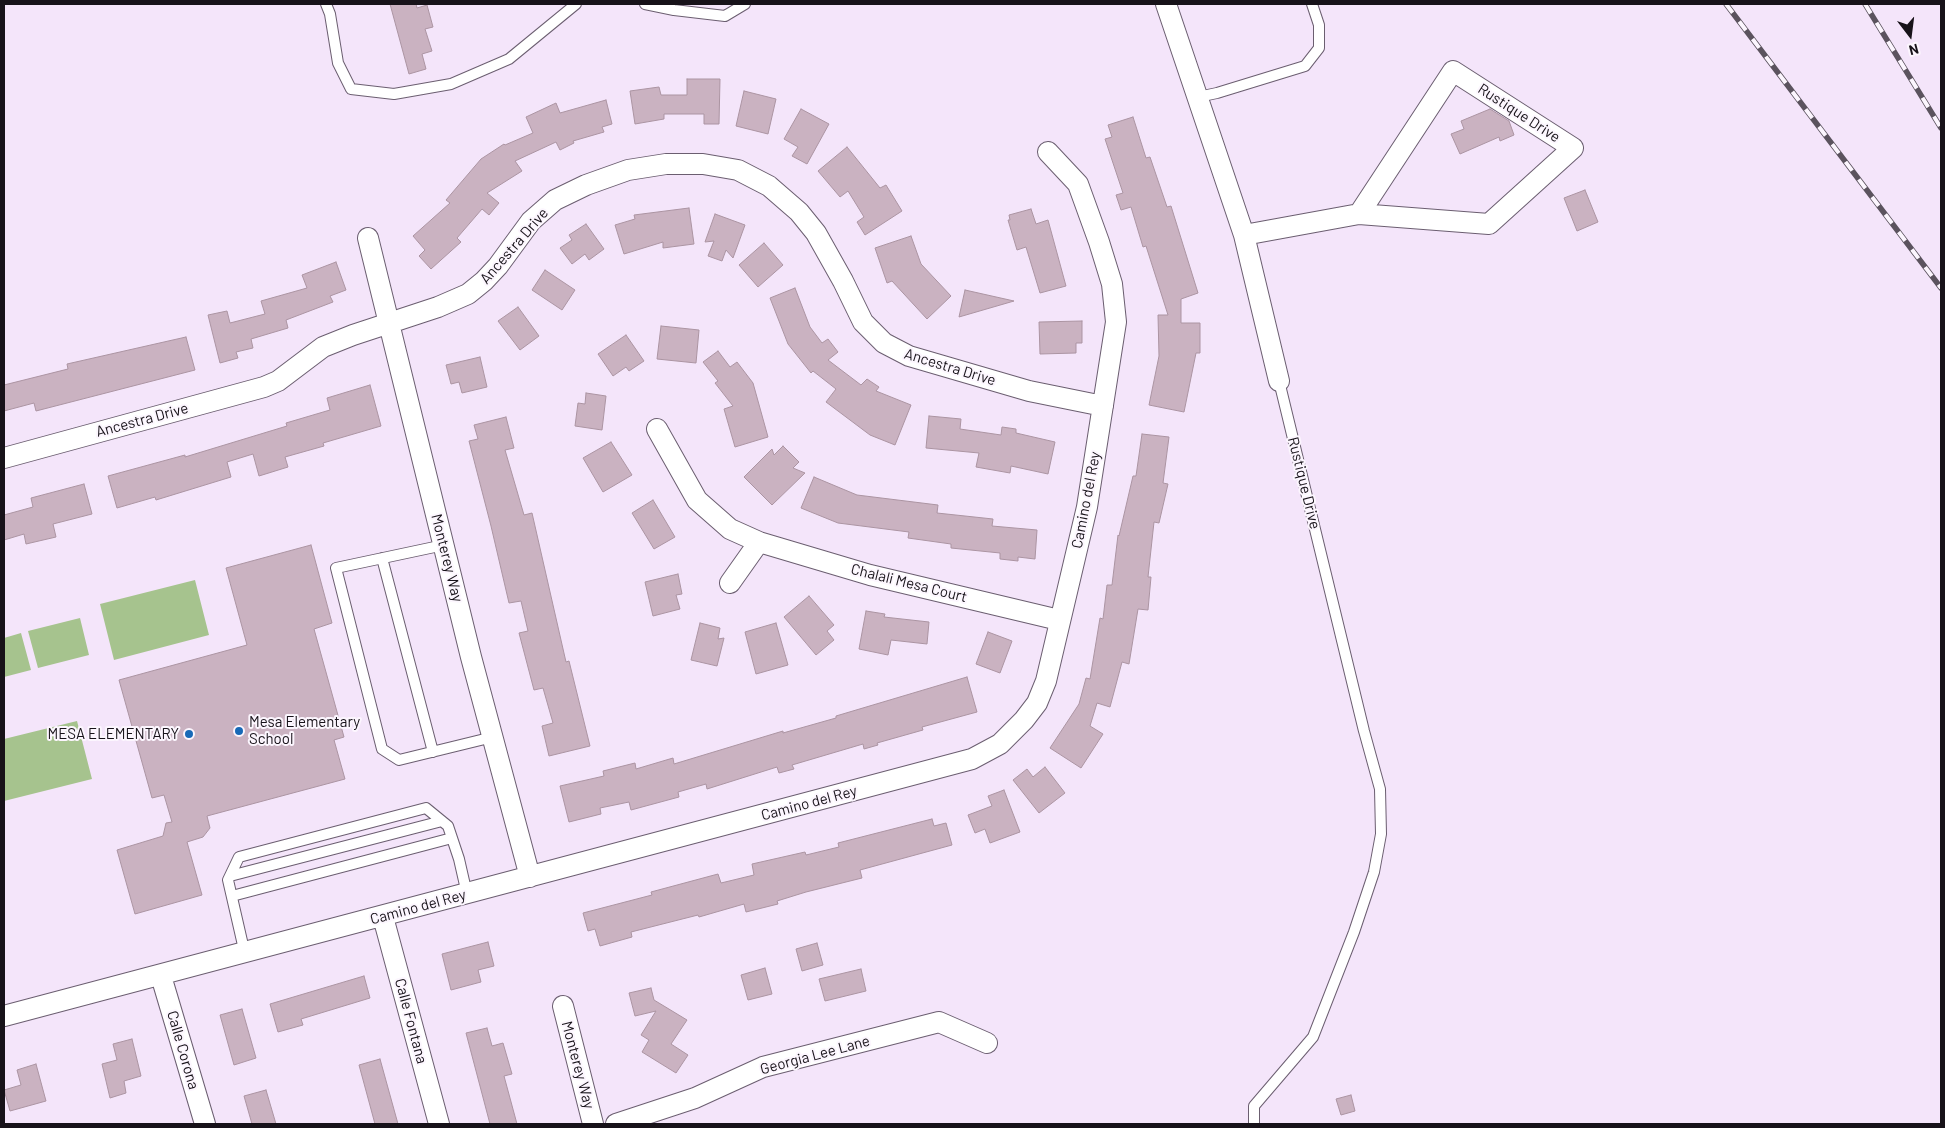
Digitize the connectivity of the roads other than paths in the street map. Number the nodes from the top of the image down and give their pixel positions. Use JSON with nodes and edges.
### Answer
{"nodes":[{"id":1,"x":326,"y":4,"type":"edge"},
{"id":2,"x":576,"y":4,"type":"edge"},
{"id":3,"x":645,"y":4,"type":"edge"},
{"id":4,"x":745,"y":4,"type":"edge"},
{"id":5,"x":1166,"y":4,"type":"edge"},
{"id":6,"x":1312,"y":4,"type":"edge"},
{"id":7,"x":1198,"y":97,"type":"junction"},
{"id":8,"x":1048,"y":152,"type":"dead end"},
{"id":9,"x":1359,"y":214,"type":"junction"},
{"id":10,"x":1244,"y":235,"type":"junction"},
{"id":11,"x":368,"y":238,"type":"dead end"},
{"id":12,"x":390,"y":323,"type":"junction"},
{"id":13,"x":1279,"y":381,"type":"joint"},
{"id":14,"x":1103,"y":406,"type":"junction"},
{"id":15,"x":657,"y":429,"type":"dead end"},
{"id":16,"x":4,"y":458,"type":"edge"},
{"id":17,"x":759,"y":542,"type":"junction"},
{"id":18,"x":444,"y":545,"type":"junction"},
{"id":19,"x":382,"y":558,"type":"junction"},
{"id":20,"x":730,"y":583,"type":"dead end"},
{"id":21,"x":1059,"y":620,"type":"junction"},
{"id":22,"x":493,"y":737,"type":"junction"},
{"id":23,"x":433,"y":752,"type":"junction"},
{"id":24,"x":442,"y":821,"type":"junction"},
{"id":25,"x":452,"y":838,"type":"junction"},
{"id":26,"x":230,"y":876,"type":"junction"},
{"id":27,"x":530,"y":877,"type":"junction"},
{"id":28,"x":467,"y":894,"type":"junction"},
{"id":29,"x":232,"y":896,"type":"junction"},
{"id":30,"x":383,"y":917,"type":"junction"},
{"id":31,"x":245,"y":954,"type":"junction"},
{"id":32,"x":161,"y":976,"type":"junction"},
{"id":33,"x":563,"y":1006,"type":"dead end"},
{"id":34,"x":4,"y":1016,"type":"edge"},
{"id":35,"x":987,"y":1042,"type":"dead end"},
{"id":36,"x":205,"y":1124,"type":"edge"},
{"id":37,"x":439,"y":1124,"type":"edge"},
{"id":38,"x":594,"y":1124,"type":"edge"},
{"id":39,"x":616,"y":1124,"type":"edge"},
{"id":40,"x":1254,"y":1124,"type":"edge"}],
"edges":[{"from":1,"to":2,"type":"lane"},
{"from":3,"to":4,"type":"lane"},
{"from":5,"to":7,"type":"street","name":"Rustique Drive"},
{"from":6,"to":7,"type":"lane"},
{"from":7,"to":10,"type":"street","name":"Rustique Drive"},
{"from":8,"to":14,"type":"street","name":"Camino del Rey"},
{"from":9,"to":9,"type":"street","name":"Rustique Drive"},
{"from":9,"to":10,"type":"street","name":"Rustique Drive"},
{"from":10,"to":13,"type":"street","name":"Rustique Drive"},
{"from":11,"to":12,"type":"street","name":"Monterey Way"},
{"from":12,"to":14,"type":"street","name":"Ancestra Drive"},
{"from":12,"to":16,"type":"street","name":"Ancestra Drive"},
{"from":12,"to":18,"type":"street","name":"Monterey Way"},
{"from":13,"to":40,"type":"lane","name":"Rustique Drive"},
{"from":14,"to":21,"type":"street","name":"Camino del Rey"},
{"from":15,"to":17,"type":"street","name":"Chalali Mesa Court"},
{"from":17,"to":20,"type":"street"},
{"from":17,"to":21,"type":"street","name":"Chalali Mesa Court"},
{"from":18,"to":19,"type":"lane"},
{"from":18,"to":22,"type":"street","name":"Monterey Way"},
{"from":19,"to":23,"type":"lane"},
{"from":19,"to":23,"type":"lane"},
{"from":21,"to":27,"type":"street","name":"Camino del Rey"},
{"from":22,"to":23,"type":"lane"},
{"from":22,"to":27,"type":"street","name":"Monterey Way"},
{"from":24,"to":25,"type":"lane"},
{"from":24,"to":26,"type":"lane"},
{"from":24,"to":26,"type":"lane"},
{"from":25,"to":28,"type":"lane"},
{"from":25,"to":29,"type":"lane"},
{"from":26,"to":29,"type":"lane"},
{"from":27,"to":28,"type":"street","name":"Camino del Rey"},
{"from":28,"to":30,"type":"street","name":"Camino del Rey"},
{"from":29,"to":31,"type":"lane"},
{"from":30,"to":31,"type":"street","name":"Camino del Rey"},
{"from":30,"to":37,"type":"street","name":"Calle Fontana"},
{"from":31,"to":32,"type":"street","name":"Camino del Rey"},
{"from":32,"to":34,"type":"street","name":"Camino del Rey"},
{"from":32,"to":36,"type":"street","name":"Calle Corona"},
{"from":33,"to":38,"type":"street","name":"Monterey Way"},
{"from":35,"to":39,"type":"street","name":"Georgia Lee Lane"}]}
